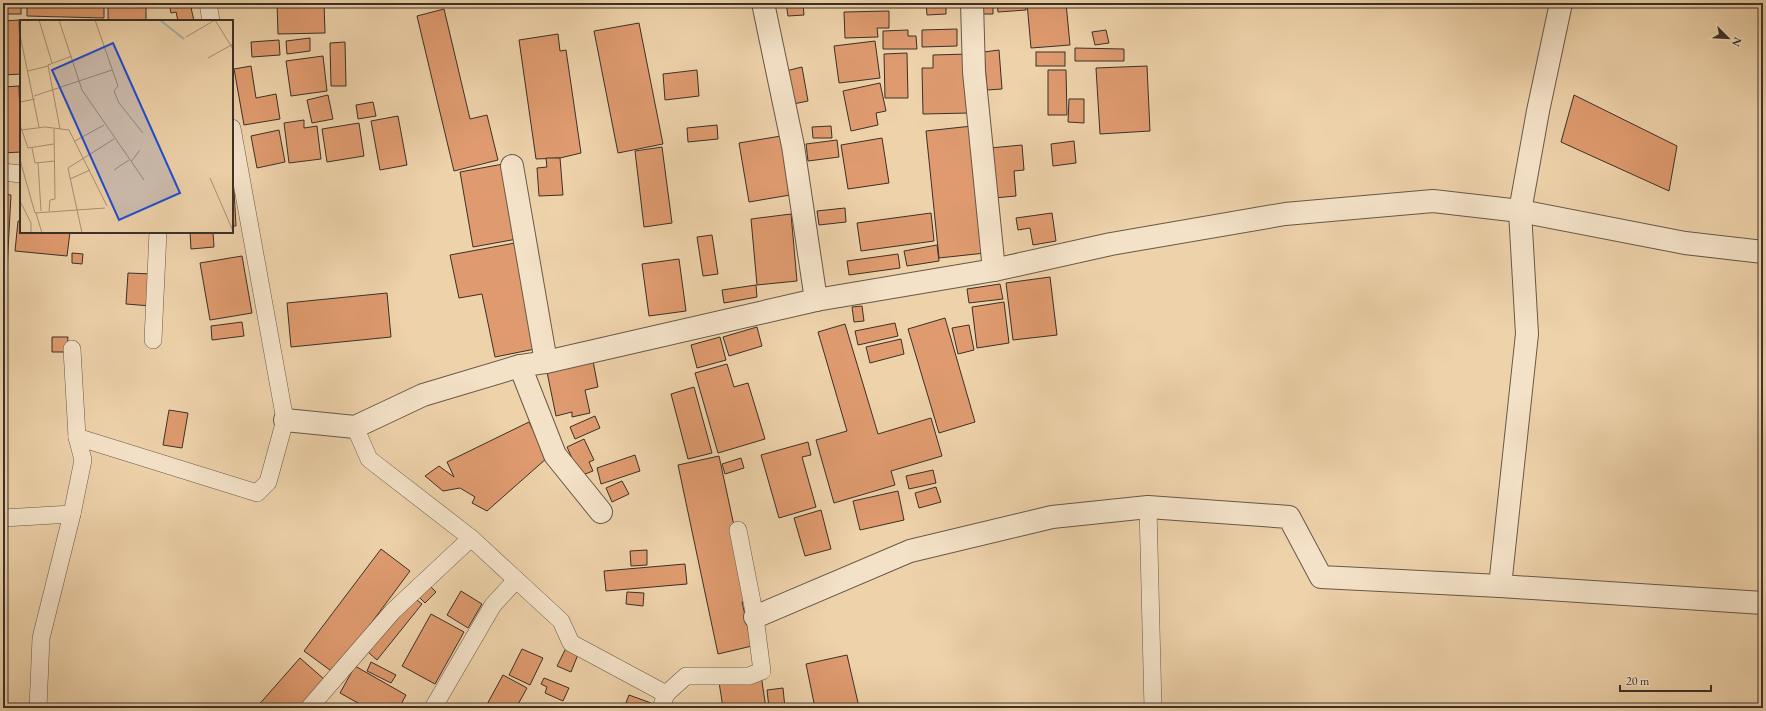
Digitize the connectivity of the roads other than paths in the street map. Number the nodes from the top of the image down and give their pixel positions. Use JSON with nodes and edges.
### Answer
{"nodes":[{"id":1,"x":208,"y":3,"type":"edge"},
{"id":2,"x":763,"y":3,"type":"edge"},
{"id":3,"x":972,"y":3,"type":"edge"},
{"id":4,"x":1561,"y":3,"type":"edge"},
{"id":5,"x":211,"y":20,"type":"edge"},
{"id":6,"x":233,"y":138,"type":"edge"},
{"id":7,"x":512,"y":166,"type":"dead end"},
{"id":8,"x":3,"y":172,"type":"edge"},
{"id":9,"x":20,"y":174,"type":"edge"},
{"id":10,"x":237,"y":178,"type":"edge"},
{"id":11,"x":1520,"y":211,"type":"junction"},
{"id":12,"x":158,"y":233,"type":"edge"},
{"id":13,"x":1763,"y":252,"type":"edge"},
{"id":14,"x":994,"y":270,"type":"junction"},
{"id":15,"x":816,"y":300,"type":"junction"},
{"id":16,"x":153,"y":340,"type":"dead end"},
{"id":17,"x":72,"y":349,"type":"dead end"},
{"id":18,"x":546,"y":362,"type":"junction"},
{"id":19,"x":520,"y":366,"type":"junction"},
{"id":20,"x":285,"y":420,"type":"junction"},
{"id":21,"x":355,"y":427,"type":"junction"},
{"id":22,"x":77,"y":437,"type":"junction"},
{"id":23,"x":1148,"y":507,"type":"junction"},
{"id":24,"x":601,"y":512,"type":"dead end"},
{"id":25,"x":72,"y":514,"type":"junction"},
{"id":26,"x":3,"y":518,"type":"edge"},
{"id":27,"x":738,"y":530,"type":"dead end"},
{"id":28,"x":471,"y":538,"type":"junction"},
{"id":29,"x":516,"y":580,"type":"junction"},
{"id":30,"x":1500,"y":586,"type":"junction"},
{"id":31,"x":1763,"y":603,"type":"edge"},
{"id":32,"x":755,"y":617,"type":"junction"},
{"id":33,"x":663,"y":701,"type":"edge"},
{"id":34,"x":38,"y":708,"type":"edge"},
{"id":35,"x":309,"y":708,"type":"edge"},
{"id":36,"x":433,"y":708,"type":"edge"},
{"id":37,"x":1153,"y":708,"type":"edge"}],
"edges":[{"from":1,"to":5,"type":"lane"},
{"from":2,"to":15,"type":"street"},
{"from":3,"to":14,"type":"street"},
{"from":4,"to":11,"type":"street"},
{"from":6,"to":10,"type":"lane"},
{"from":7,"to":18,"type":"street"},
{"from":8,"to":9,"type":"lane"},
{"from":10,"to":20,"type":"lane"},
{"from":11,"to":13,"type":"street"},
{"from":11,"to":14,"type":"street"},
{"from":11,"to":30,"type":"street"},
{"from":12,"to":16,"type":"lane"},
{"from":14,"to":15,"type":"street"},
{"from":15,"to":18,"type":"street"},
{"from":17,"to":22,"type":"lane"},
{"from":18,"to":19,"type":"street"},
{"from":19,"to":21,"type":"street"},
{"from":19,"to":24,"type":"street"},
{"from":20,"to":21,"type":"street"},
{"from":20,"to":22,"type":"lane"},
{"from":21,"to":28,"type":"lane"},
{"from":22,"to":25,"type":"lane"},
{"from":23,"to":30,"type":"street"},
{"from":23,"to":32,"type":"street"},
{"from":23,"to":37,"type":"lane"},
{"from":25,"to":26,"type":"lane"},
{"from":25,"to":34,"type":"lane"},
{"from":27,"to":32,"type":"lane"},
{"from":28,"to":29,"type":"lane"},
{"from":28,"to":35,"type":"lane"},
{"from":29,"to":33,"type":"lane"},
{"from":29,"to":36,"type":"lane"},
{"from":30,"to":31,"type":"street"},
{"from":32,"to":33,"type":"lane"}]}
